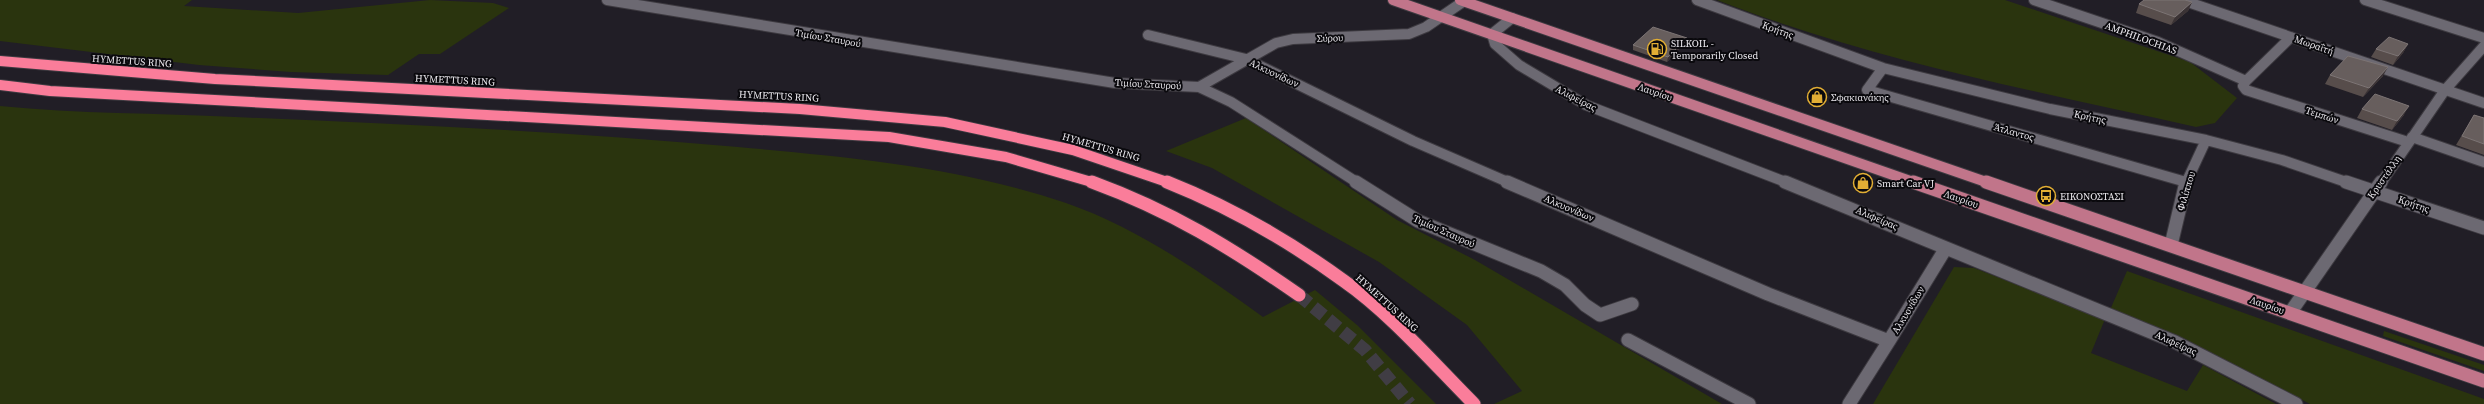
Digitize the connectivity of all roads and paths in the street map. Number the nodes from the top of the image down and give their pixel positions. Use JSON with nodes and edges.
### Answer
{"nodes":[{"id":1,"x":607,"y":0,"type":"edge"},
{"id":2,"x":1393,"y":0,"type":"edge"},
{"id":3,"x":1697,"y":0,"type":"edge"},
{"id":4,"x":2034,"y":0,"type":"edge"},
{"id":5,"x":2182,"y":0,"type":"edge"},
{"id":6,"x":2365,"y":0,"type":"edge"},
{"id":7,"x":1462,"y":1,"type":"edge"},
{"id":8,"x":1442,"y":16,"type":"junction"},
{"id":9,"x":1512,"y":18,"type":"junction"},
{"id":10,"x":1492,"y":34,"type":"junction"},
{"id":11,"x":1148,"y":35,"type":"dead end"},
{"id":12,"x":2291,"y":37,"type":"junction"},
{"id":13,"x":2484,"y":38,"type":"edge"},
{"id":14,"x":2484,"y":46,"type":"edge"},
{"id":15,"x":0,"y":55,"type":"edge"},
{"id":16,"x":1246,"y":59,"type":"junction"},
{"id":17,"x":0,"y":61,"type":"edge"},
{"id":18,"x":43,"y":66,"type":"junction"},
{"id":19,"x":1883,"y":68,"type":"junction"},
{"id":20,"x":2246,"y":81,"type":"junction"},
{"id":21,"x":0,"y":85,"type":"edge"},
{"id":22,"x":1199,"y":87,"type":"junction"},
{"id":23,"x":0,"y":90,"type":"edge"},
{"id":24,"x":2445,"y":90,"type":"junction"},
{"id":25,"x":50,"y":91,"type":"junction"},
{"id":26,"x":2484,"y":103,"type":"edge"},
{"id":27,"x":2206,"y":140,"type":"junction"},
{"id":28,"x":2410,"y":140,"type":"junction"},
{"id":29,"x":2484,"y":162,"type":"edge"},
{"id":30,"x":2186,"y":182,"type":"junction"},
{"id":31,"x":2375,"y":190,"type":"junction"},
{"id":32,"x":2484,"y":228,"type":"edge"},
{"id":33,"x":2171,"y":245,"type":"junction"},
{"id":34,"x":1946,"y":248,"type":"junction"},
{"id":35,"x":2305,"y":292,"type":"junction"},
{"id":36,"x":1299,"y":295,"type":"tunnel mouth"},
{"id":37,"x":1632,"y":304,"type":"dead end"},
{"id":38,"x":2290,"y":313,"type":"junction"},
{"id":39,"x":1628,"y":340,"type":"dead end"},
{"id":40,"x":1889,"y":341,"type":"junction"},
{"id":41,"x":2484,"y":354,"type":"edge"},
{"id":42,"x":2484,"y":382,"type":"edge"},
{"id":43,"x":1474,"y":404,"type":"edge"},
{"id":44,"x":1749,"y":404,"type":"edge"},
{"id":45,"x":1849,"y":404,"type":"edge"},
{"id":46,"x":2296,"y":404,"type":"edge"}],
"edges":[{"from":1,"to":22,"type":"street","name":"Τιμίου Σταυρού"},
{"from":2,"to":8,"type":"main road","name":"Λαυρίου"},
{"from":3,"to":19,"type":"street","name":"Κρήτης"},
{"from":4,"to":20,"type":"street","name":"AMPHILOCHIAS"},
{"from":5,"to":12,"type":"street","name":"Μωραΐτή"},
{"from":6,"to":13,"type":"street"},
{"from":7,"to":8,"type":"street","name":"Σύρου"},
{"from":7,"to":9,"type":"main road"},
{"from":8,"to":10,"type":"main road","name":"Λαυρίου"},
{"from":8,"to":16,"type":"street","name":"Σύρου"},
{"from":9,"to":10,"type":"street"},
{"from":9,"to":33,"type":"main road"},
{"from":10,"to":34,"type":"street","name":"Αλιφείρας"},
{"from":10,"to":38,"type":"main road","name":"Λαυρίου"},
{"from":11,"to":16,"type":"street","name":"Αλκυονίδων"},
{"from":12,"to":20,"type":"street"},
{"from":12,"to":24,"type":"street","name":"Μωραΐτή"},
{"from":14,"to":24,"type":"street","name":"Κρυστάλλη"},
{"from":15,"to":18,"type":"highway"},
{"from":16,"to":22,"type":"street","name":"Σύρου"},
{"from":16,"to":40,"type":"street","name":"Αλκυονίδων"},
{"from":17,"to":18,"type":"highway","name":"HYMETTUS RING"},
{"from":18,"to":43,"type":"highway","name":"HYMETTUS RING"},
{"from":19,"to":27,"type":"street","name":"Κρήτης"},
{"from":19,"to":30,"type":"street","name":"Άτλαντος"},
{"from":20,"to":28,"type":"street","name":"Τεμπών"},
{"from":21,"to":25,"type":"highway"},
{"from":22,"to":37,"type":"street","name":"Τιμίου Σταυρού"},
{"from":23,"to":25,"type":"highway"},
{"from":24,"to":26,"type":"street","name":"Μωραΐτή"},
{"from":24,"to":28,"type":"street","name":"Κρυστάλλη"},
{"from":25,"to":36,"type":"highway"},
{"from":27,"to":30,"type":"street","name":"Φιλίππου"},
{"from":27,"to":31,"type":"street","name":"Κρήτης"},
{"from":28,"to":29,"type":"street","name":"Τεμπών"},
{"from":28,"to":31,"type":"street","name":"Κρυστάλλη"},
{"from":30,"to":33,"type":"street","name":"Φιλίππου"},
{"from":31,"to":32,"type":"street","name":"Κρήτης"},
{"from":31,"to":35,"type":"street","name":"Κρυστάλλη"},
{"from":33,"to":35,"type":"main road"},
{"from":34,"to":40,"type":"street","name":"Αλκυονίδων"},
{"from":34,"to":46,"type":"street","name":"Αλιφείρας"},
{"from":35,"to":38,"type":"street","name":"Κρυστάλλη"},
{"from":35,"to":41,"type":"main road"},
{"from":38,"to":42,"type":"main road","name":"Λαυρίου"},
{"from":39,"to":44,"type":"street"},
{"from":40,"to":45,"type":"street"}]}
